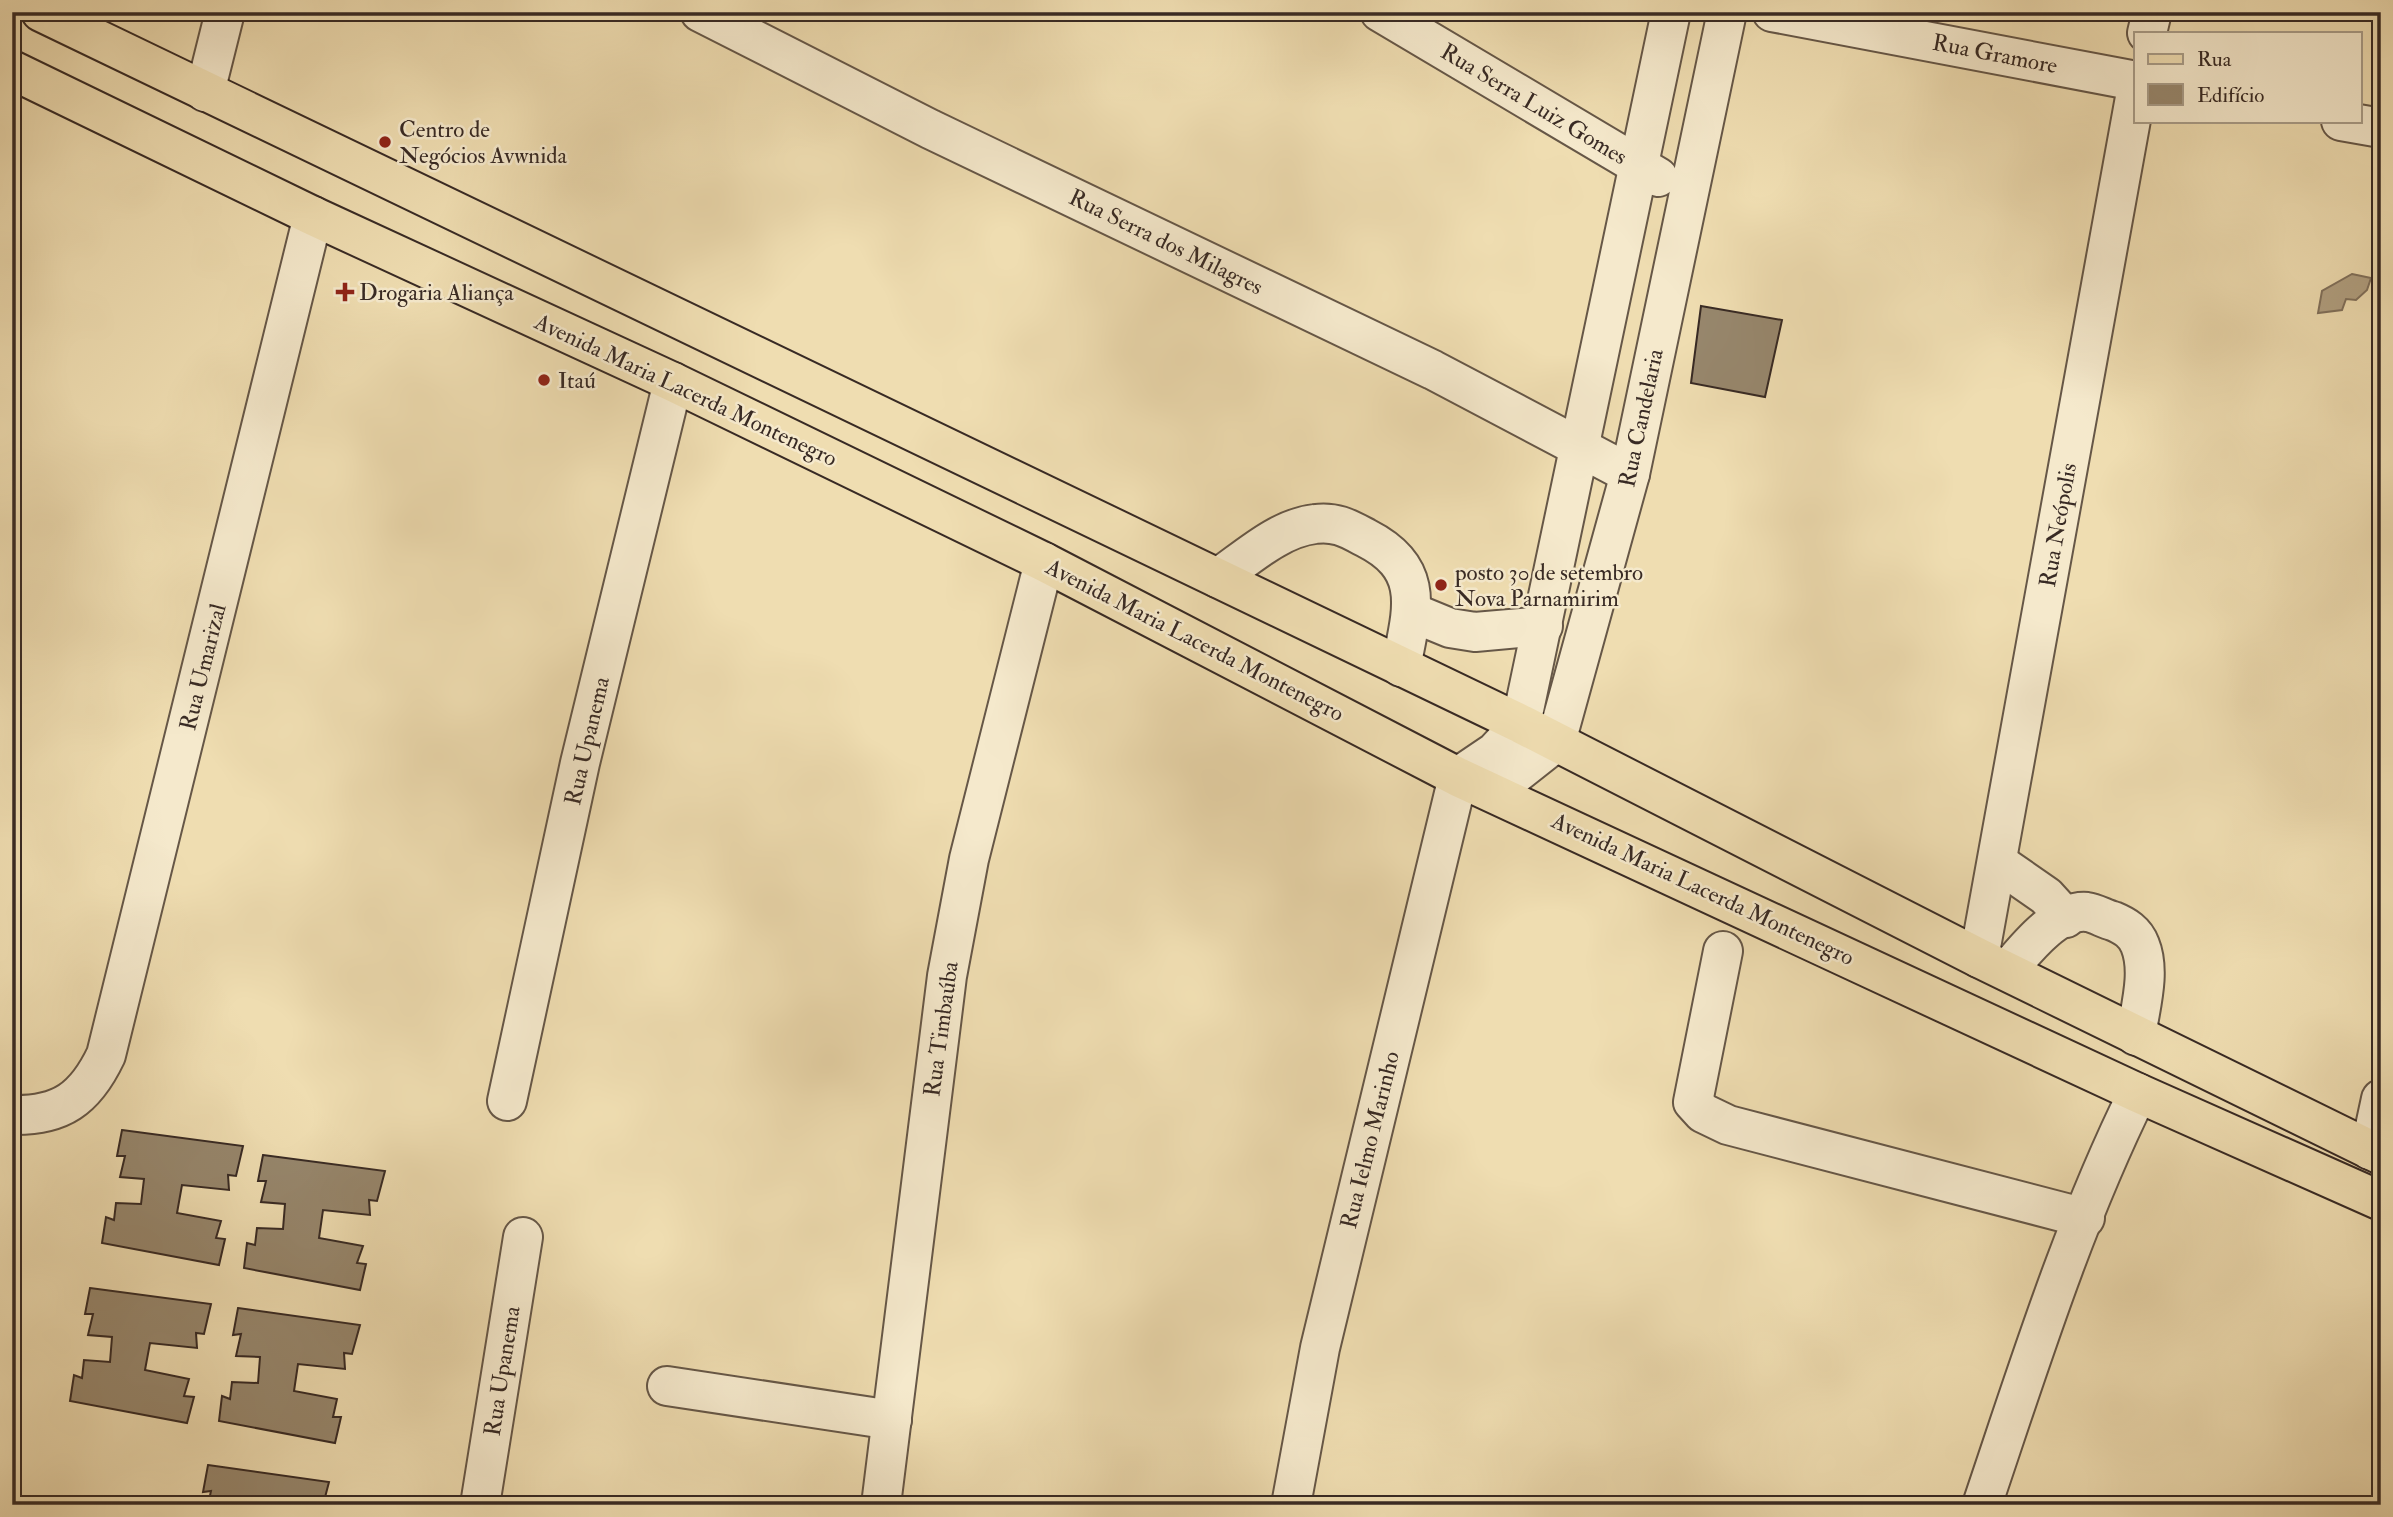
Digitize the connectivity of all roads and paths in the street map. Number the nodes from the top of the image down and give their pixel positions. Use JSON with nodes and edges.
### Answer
{"nodes":[{"id":1,"x":41,"y":12,"type":"edge"},
{"id":2,"x":225,"y":12,"type":"edge"},
{"id":3,"x":700,"y":12,"type":"edge"},
{"id":4,"x":1380,"y":12,"type":"edge"},
{"id":5,"x":1671,"y":12,"type":"edge"},
{"id":6,"x":1727,"y":12,"type":"edge"},
{"id":7,"x":1772,"y":12,"type":"edge"},
{"id":8,"x":2151,"y":12,"type":"edge"},
{"id":9,"x":2147,"y":32,"type":"edge"},
{"id":10,"x":12,"y":70,"type":"edge"},
{"id":11,"x":2134,"y":81,"type":"edge"},
{"id":12,"x":205,"y":92,"type":"junction"},
{"id":13,"x":2134,"y":103,"type":"edge"},
{"id":14,"x":2347,"y":122,"type":"edge"},
{"id":15,"x":2381,"y":128,"type":"edge"},
{"id":16,"x":1639,"y":166,"type":"junction"},
{"id":17,"x":1688,"y":195,"type":"junction"},
{"id":18,"x":313,"y":216,"type":"junction"},
{"id":19,"x":673,"y":382,"type":"junction"},
{"id":20,"x":1577,"y":449,"type":"junction"},
{"id":21,"x":1630,"y":474,"type":"junction"},
{"id":22,"x":1044,"y":562,"type":"junction"},
{"id":23,"x":1218,"y":578,"type":"junction"},
{"id":24,"x":1411,"y":612,"type":"junction"},
{"id":25,"x":1542,"y":626,"type":"junction"},
{"id":26,"x":1401,"y":667,"type":"junction"},
{"id":27,"x":1521,"y":724,"type":"junction"},
{"id":28,"x":1556,"y":742,"type":"junction"},
{"id":29,"x":1458,"y":777,"type":"junction"},
{"id":30,"x":1494,"y":791,"type":"junction"},
{"id":31,"x":1997,"y":862,"type":"junction"},
{"id":32,"x":2066,"y":918,"type":"junction"},
{"id":33,"x":1723,"y":951,"type":"dead end"},
{"id":34,"x":1993,"y":964,"type":"junction"},
{"id":35,"x":2148,"y":1042,"type":"junction"},
{"id":36,"x":2138,"y":1093,"type":"junction"},
{"id":37,"x":2381,"y":1099,"type":"edge"},
{"id":38,"x":508,"y":1101,"type":"dead end"},
{"id":39,"x":12,"y":1115,"type":"edge"},
{"id":40,"x":2375,"y":1152,"type":"edge"},
{"id":41,"x":2381,"y":1201,"type":"edge"},
{"id":42,"x":2085,"y":1218,"type":"junction"},
{"id":43,"x":523,"y":1237,"type":"dead end"},
{"id":44,"x":667,"y":1386,"type":"dead end"},
{"id":45,"x":892,"y":1420,"type":"junction"},
{"id":46,"x":480,"y":1505,"type":"edge"},
{"id":47,"x":881,"y":1505,"type":"edge"},
{"id":48,"x":1291,"y":1505,"type":"edge"},
{"id":49,"x":1982,"y":1505,"type":"edge"}],
"edges":[{"from":1,"to":12,"type":"main road"},
{"from":2,"to":12,"type":"street"},
{"from":3,"to":20,"type":"street","name":"Rua Serra dos Milagres"},
{"from":4,"to":16,"type":"street","name":"Rua Serra Luiz Gomes"},
{"from":5,"to":16,"type":"street"},
{"from":6,"to":17,"type":"street","name":"Rua Candelaria"},
{"from":7,"to":11,"type":"street","name":"Rua Gramore"},
{"from":8,"to":9,"type":"street"},
{"from":10,"to":18,"type":"main road","name":"Avenida Maria Lacerda Montenegro"},
{"from":12,"to":23,"type":"main road"},
{"from":13,"to":31,"type":"street","name":"Rua Neópolis"},
{"from":14,"to":15,"type":"street"},
{"from":16,"to":17,"type":"street","name":"Rua Serra Luiz Gomes"},
{"from":16,"to":20,"type":"street"},
{"from":17,"to":21,"type":"street","name":"Rua Candelaria"},
{"from":18,"to":19,"type":"main road","name":"Avenida Maria Lacerda Montenegro"},
{"from":18,"to":39,"type":"street","name":"Rua Umarizal"},
{"from":19,"to":22,"type":"main road","name":"Avenida Maria Lacerda Montenegro"},
{"from":19,"to":38,"type":"street","name":"Rua Upanema"},
{"from":20,"to":21,"type":"street","name":"Rua Serra dos Milagres"},
{"from":20,"to":25,"type":"street"},
{"from":21,"to":28,"type":"street","name":"Rua Candelaria"},
{"from":22,"to":29,"type":"main road","name":"Avenida Maria Lacerda Montenegro"},
{"from":22,"to":45,"type":"street","name":"Rua Timbaúba"},
{"from":23,"to":24,"type":"street"},
{"from":23,"to":26,"type":"main road"},
{"from":24,"to":25,"type":"street"},
{"from":24,"to":26,"type":"street"},
{"from":25,"to":27,"type":"street"},
{"from":26,"to":27,"type":"main road"},
{"from":27,"to":28,"type":"main road"},
{"from":27,"to":29,"type":"street"},
{"from":28,"to":30,"type":"street"},
{"from":28,"to":34,"type":"main road"},
{"from":29,"to":30,"type":"main road","name":"Avenida Maria Lacerda Montenegro"},
{"from":29,"to":48,"type":"street","name":"Rua Ielmo Marinho"},
{"from":30,"to":36,"type":"main road","name":"Avenida Maria Lacerda Montenegro"},
{"from":31,"to":32,"type":"street"},
{"from":31,"to":34,"type":"street","name":"Rua Neópolis"},
{"from":32,"to":34,"type":"street"},
{"from":32,"to":35,"type":"street"},
{"from":33,"to":42,"type":"street"},
{"from":34,"to":35,"type":"main road"},
{"from":35,"to":36,"type":"main road"},
{"from":35,"to":40,"type":"main road"},
{"from":36,"to":41,"type":"main road","name":"Avenida Maria Lacerda Montenegro"},
{"from":36,"to":42,"type":"street"},
{"from":37,"to":40,"type":"street"},
{"from":42,"to":49,"type":"street"},
{"from":43,"to":46,"type":"street","name":"Rua Upanema"},
{"from":44,"to":45,"type":"street"},
{"from":45,"to":47,"type":"street","name":"Rua Timbaúba"}]}
